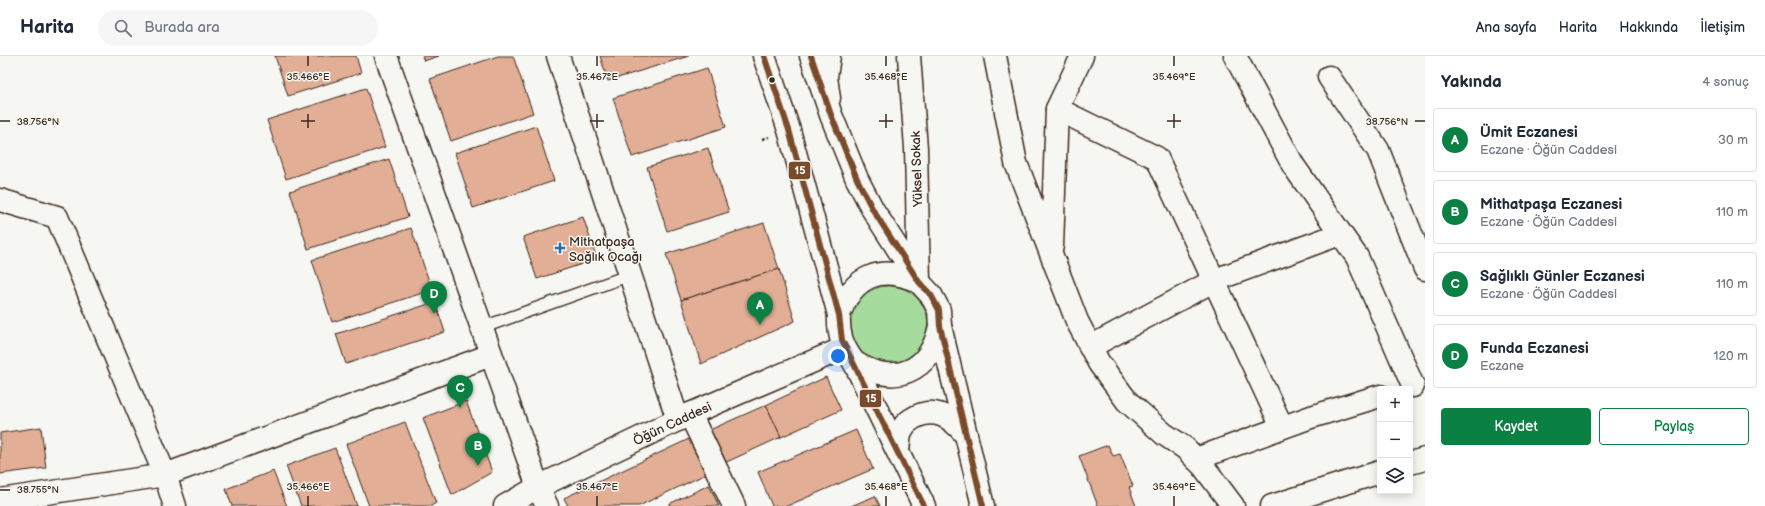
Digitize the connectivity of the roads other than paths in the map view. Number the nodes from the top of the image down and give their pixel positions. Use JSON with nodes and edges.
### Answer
{"nodes":[{"id":1,"x":386,"y":56,"type":"edge"},
{"id":2,"x":558,"y":56,"type":"edge"},
{"id":3,"x":764,"y":56,"type":"edge"},
{"id":4,"x":811,"y":56,"type":"edge"},
{"id":5,"x":829,"y":56,"type":"edge"},
{"id":6,"x":909,"y":56,"type":"edge"},
{"id":7,"x":996,"y":56,"type":"edge"},
{"id":8,"x":1082,"y":56,"type":"edge"},
{"id":9,"x":1235,"y":56,"type":"edge"},
{"id":10,"x":1329,"y":77,"type":"dead end"},
{"id":11,"x":1057,"y":109,"type":"junction"},
{"id":12,"x":831,"y":115,"type":"junction"},
{"id":13,"x":0,"y":200,"type":"edge"},
{"id":14,"x":1340,"y":234,"type":"junction"},
{"id":15,"x":1052,"y":255,"type":"junction"},
{"id":16,"x":1425,"y":269,"type":"edge"},
{"id":17,"x":630,"y":275,"type":"junction"},
{"id":18,"x":1215,"y":280,"type":"junction"},
{"id":19,"x":919,"y":282,"type":"junction"},
{"id":20,"x":838,"y":315,"type":"junction"},
{"id":21,"x":940,"y":326,"type":"junction"},
{"id":22,"x":481,"y":328,"type":"junction"},
{"id":23,"x":1090,"y":347,"type":"junction"},
{"id":24,"x":491,"y":355,"type":"junction"},
{"id":25,"x":849,"y":355,"type":"junction"},
{"id":26,"x":1414,"y":386,"type":"edge"},
{"id":27,"x":1377,"y":397,"type":"edge"},
{"id":28,"x":684,"y":417,"type":"junction"},
{"id":29,"x":1282,"y":427,"type":"junction"},
{"id":30,"x":966,"y":435,"type":"junction"},
{"id":31,"x":898,"y":450,"type":"junction"},
{"id":32,"x":1196,"y":459,"type":"junction"},
{"id":33,"x":1425,"y":459,"type":"edge"},
{"id":34,"x":1413,"y":462,"type":"edge"},
{"id":35,"x":1377,"y":473,"type":"edge"},
{"id":36,"x":165,"y":475,"type":"junction"},
{"id":37,"x":542,"y":496,"type":"edge"},
{"id":38,"x":0,"y":500,"type":"edge"},
{"id":39,"x":175,"y":506,"type":"edge"},
{"id":40,"x":505,"y":506,"type":"edge"},
{"id":41,"x":734,"y":506,"type":"edge"},
{"id":42,"x":924,"y":506,"type":"edge"},
{"id":43,"x":983,"y":506,"type":"edge"},
{"id":44,"x":1232,"y":506,"type":"edge"},
{"id":45,"x":1272,"y":506,"type":"edge"}],
"edges":[{"from":1,"to":22,"type":"street"},
{"from":2,"to":17,"type":"street"},
{"from":3,"to":20,"type":"street"},
{"from":4,"to":12,"type":"street"},
{"from":5,"to":12,"type":"street"},
{"from":6,"to":19,"type":"street","name":"Yüksel Sokak"},
{"from":7,"to":15,"type":"street"},
{"from":8,"to":11,"type":"street"},
{"from":9,"to":14,"type":"street"},
{"from":10,"to":16,"type":"street"},
{"from":11,"to":15,"type":"street"},
{"from":11,"to":18,"type":"street"},
{"from":12,"to":19,"type":"street"},
{"from":13,"to":36,"type":"street"},
{"from":14,"to":18,"type":"street"},
{"from":14,"to":26,"type":"street"},
{"from":15,"to":23,"type":"street"},
{"from":17,"to":22,"type":"lane"},
{"from":17,"to":28,"type":"street"},
{"from":18,"to":23,"type":"street"},
{"from":18,"to":29,"type":"street"},
{"from":19,"to":20,"type":"street"},
{"from":19,"to":21,"type":"street"},
{"from":20,"to":25,"type":"street"},
{"from":21,"to":25,"type":"street"},
{"from":21,"to":30,"type":"street"},
{"from":22,"to":24,"type":"street"},
{"from":23,"to":32,"type":"street"},
{"from":24,"to":36,"type":"street"},
{"from":24,"to":37,"type":"street"},
{"from":25,"to":28,"type":"street","name":"Öğün Caddesi"},
{"from":25,"to":31,"type":"street"},
{"from":27,"to":29,"type":"street"},
{"from":28,"to":37,"type":"street","name":"Öğün Caddesi"},
{"from":28,"to":41,"type":"street"},
{"from":29,"to":32,"type":"street"},
{"from":30,"to":31,"type":"street"},
{"from":30,"to":43,"type":"street"},
{"from":31,"to":42,"type":"street"},
{"from":32,"to":44,"type":"street"},
{"from":33,"to":34,"type":"street"},
{"from":35,"to":45,"type":"street"},
{"from":36,"to":38,"type":"street"},
{"from":36,"to":39,"type":"street"},
{"from":37,"to":40,"type":"street","name":"Öğün Caddesi"}]}
